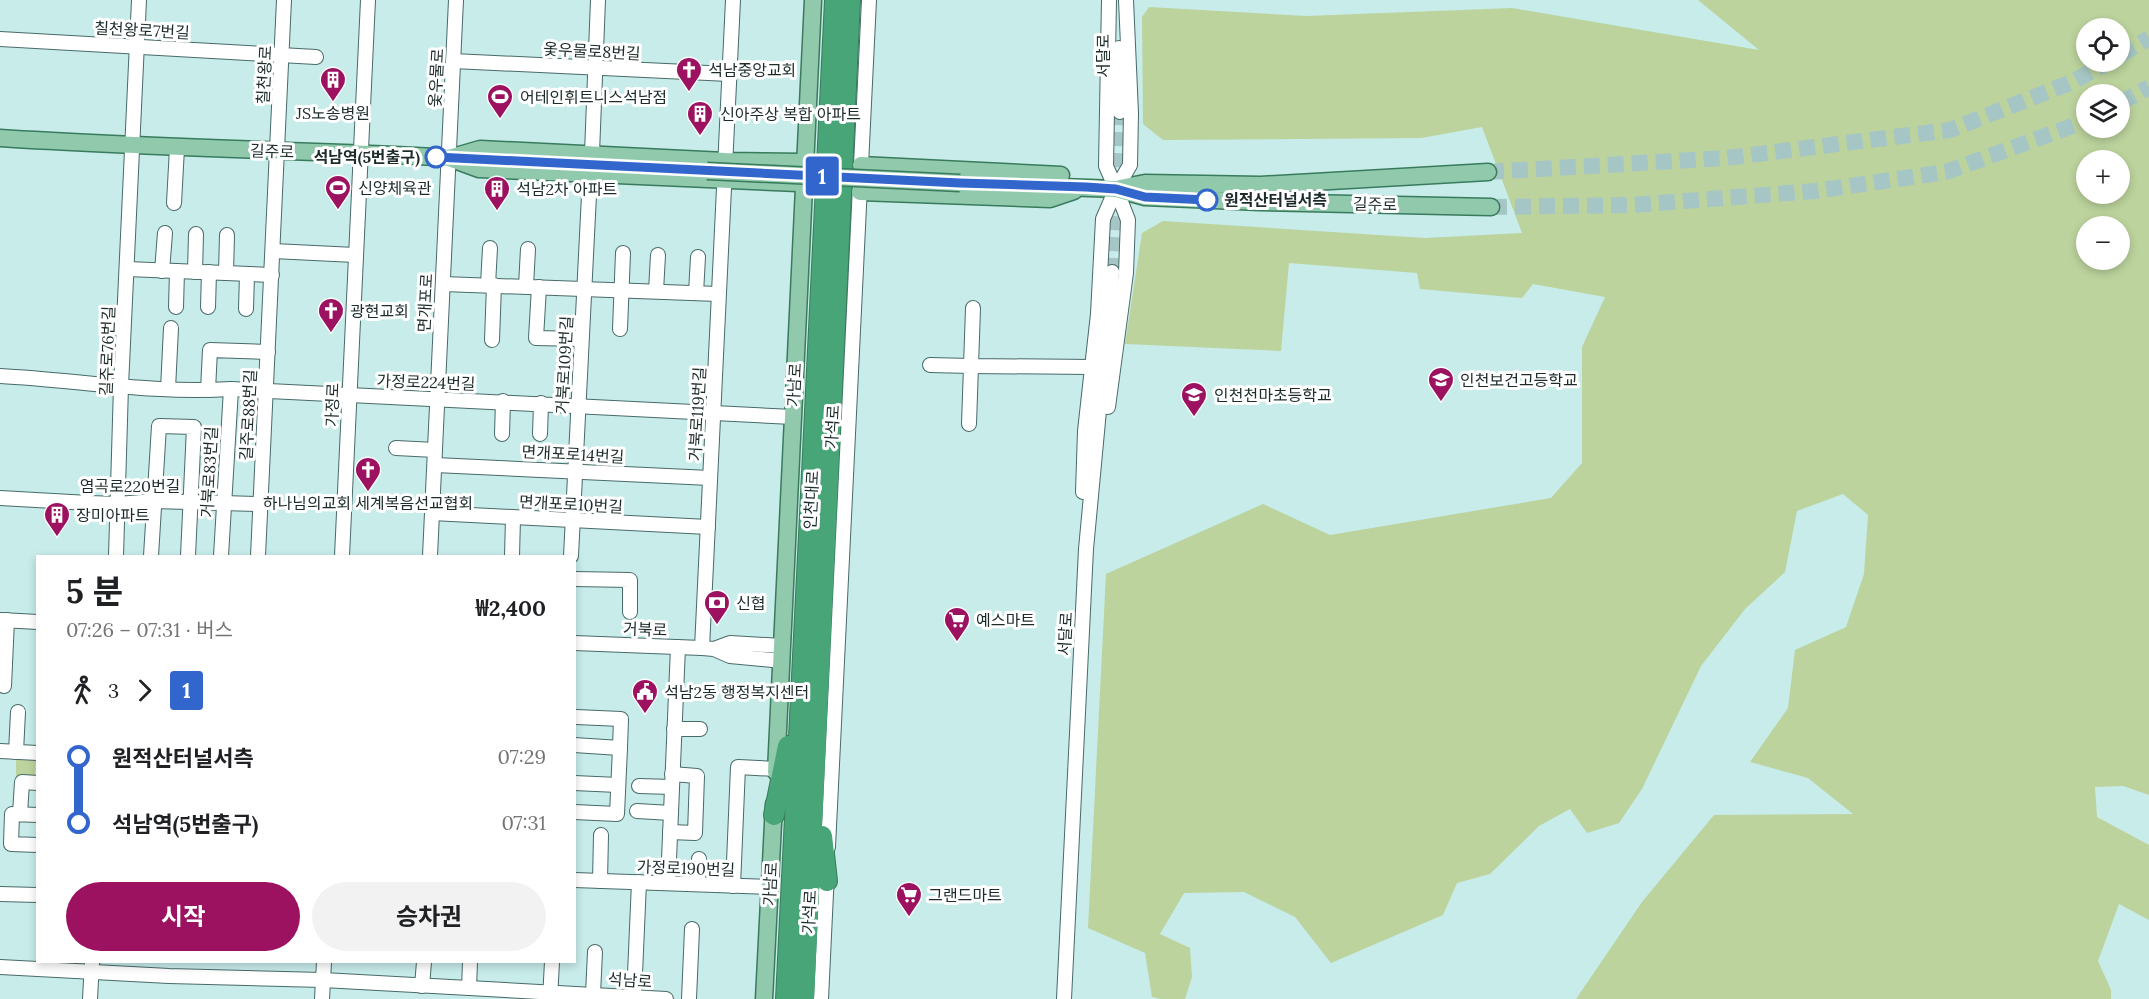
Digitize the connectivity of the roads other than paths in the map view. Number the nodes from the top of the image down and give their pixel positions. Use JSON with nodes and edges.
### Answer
{"nodes":[{"id":1,"x":139,"y":0,"type":"edge"},
{"id":2,"x":284,"y":0,"type":"edge"},
{"id":3,"x":368,"y":0,"type":"edge"},
{"id":4,"x":456,"y":0,"type":"edge"},
{"id":5,"x":598,"y":0,"type":"edge"},
{"id":6,"x":733,"y":0,"type":"edge"},
{"id":7,"x":813,"y":0,"type":"edge"},
{"id":8,"x":835,"y":0,"type":"edge"},
{"id":9,"x":850,"y":0,"type":"edge"},
{"id":10,"x":869,"y":0,"type":"edge"},
{"id":11,"x":1109,"y":0,"type":"edge"},
{"id":12,"x":1119,"y":0,"type":"edge"},
{"id":13,"x":1126,"y":0,"type":"edge"},
{"id":14,"x":0,"y":39,"type":"edge"},
{"id":15,"x":137,"y":46,"type":"junction"},
{"id":16,"x":282,"y":56,"type":"junction"},
{"id":17,"x":316,"y":57,"type":"dead end"},
{"id":18,"x":453,"y":61,"type":"junction"},
{"id":19,"x":595,"y":68,"type":"junction"},
{"id":20,"x":729,"y":74,"type":"junction"},
{"id":21,"x":1119,"y":112,"type":"junction"},
{"id":22,"x":0,"y":138,"type":"edge"},
{"id":23,"x":133,"y":147,"type":"junction"},
{"id":24,"x":177,"y":148,"type":"junction"},
{"id":25,"x":278,"y":152,"type":"junction"},
{"id":26,"x":360,"y":153,"type":"junction"},
{"id":27,"x":592,"y":153,"type":"junction"},
{"id":28,"x":449,"y":158,"type":"junction"},
{"id":29,"x":725,"y":161,"type":"junction"},
{"id":30,"x":805,"y":162,"type":"junction"},
{"id":31,"x":861,"y":165,"type":"junction"},
{"id":32,"x":1488,"y":172,"type":"tunnel mouth"},
{"id":33,"x":590,"y":175,"type":"junction"},
{"id":34,"x":724,"y":181,"type":"junction"},
{"id":35,"x":804,"y":183,"type":"junction"},
{"id":36,"x":1086,"y":187,"type":"junction"},
{"id":37,"x":1116,"y":189,"type":"junction"},
{"id":38,"x":860,"y":195,"type":"junction"},
{"id":39,"x":174,"y":203,"type":"dead end"},
{"id":40,"x":1052,"y":207,"type":"dead end"},
{"id":41,"x":1491,"y":207,"type":"tunnel mouth"},
{"id":42,"x":165,"y":233,"type":"dead end"},
{"id":43,"x":196,"y":234,"type":"dead end"},
{"id":44,"x":227,"y":235,"type":"dead end"},
{"id":45,"x":490,"y":248,"type":"dead end"},
{"id":46,"x":528,"y":249,"type":"dead end"},
{"id":47,"x":273,"y":251,"type":"junction"},
{"id":48,"x":623,"y":253,"type":"dead end"},
{"id":49,"x":355,"y":255,"type":"junction"},
{"id":50,"x":658,"y":255,"type":"dead end"},
{"id":51,"x":698,"y":257,"type":"dead end"},
{"id":52,"x":127,"y":269,"type":"junction"},
{"id":53,"x":162,"y":271,"type":"junction"},
{"id":54,"x":177,"y":271,"type":"junction"},
{"id":55,"x":1106,"y":271,"type":"junction"},
{"id":56,"x":195,"y":272,"type":"junction"},
{"id":57,"x":209,"y":272,"type":"junction"},
{"id":58,"x":226,"y":273,"type":"junction"},
{"id":59,"x":1126,"y":273,"type":"junction"},
{"id":60,"x":247,"y":274,"type":"junction"},
{"id":61,"x":272,"y":275,"type":"junction"},
{"id":62,"x":443,"y":284,"type":"junction"},
{"id":63,"x":491,"y":285,"type":"junction"},
{"id":64,"x":532,"y":286,"type":"junction"},
{"id":65,"x":584,"y":288,"type":"junction"},
{"id":66,"x":621,"y":290,"type":"junction"},
{"id":67,"x":656,"y":291,"type":"junction"},
{"id":68,"x":696,"y":293,"type":"junction"},
{"id":69,"x":718,"y":294,"type":"junction"},
{"id":70,"x":208,"y":307,"type":"dead end"},
{"id":71,"x":176,"y":308,"type":"dead end"},
{"id":72,"x":974,"y":308,"type":"dead end"},
{"id":73,"x":246,"y":309,"type":"dead end"},
{"id":74,"x":171,"y":328,"type":"dead end"},
{"id":75,"x":620,"y":329,"type":"dead end"},
{"id":76,"x":581,"y":339,"type":"junction"},
{"id":77,"x":492,"y":340,"type":"dead end"},
{"id":78,"x":268,"y":352,"type":"junction"},
{"id":79,"x":930,"y":365,"type":"dead end"},
{"id":80,"x":971,"y":366,"type":"junction"},
{"id":81,"x":1093,"y":367,"type":"junction"},
{"id":82,"x":0,"y":376,"type":"edge"},
{"id":83,"x":121,"y":386,"type":"junction"},
{"id":84,"x":168,"y":389,"type":"junction"},
{"id":85,"x":231,"y":389,"type":"junction"},
{"id":86,"x":208,"y":390,"type":"junction"},
{"id":87,"x":266,"y":391,"type":"junction"},
{"id":88,"x":349,"y":395,"type":"junction"},
{"id":89,"x":437,"y":398,"type":"junction"},
{"id":90,"x":503,"y":401,"type":"junction"},
{"id":91,"x":541,"y":403,"type":"junction"},
{"id":92,"x":578,"y":405,"type":"junction"},
{"id":93,"x":715,"y":412,"type":"junction"},
{"id":94,"x":793,"y":417,"type":"junction"},
{"id":95,"x":969,"y":424,"type":"dead end"},
{"id":96,"x":501,"y":434,"type":"dead end"},
{"id":97,"x":540,"y":434,"type":"dead end"},
{"id":98,"x":396,"y":448,"type":"dead end"},
{"id":99,"x":435,"y":450,"type":"junction"},
{"id":100,"x":435,"y":465,"type":"junction"},
{"id":101,"x":575,"y":471,"type":"junction"},
{"id":102,"x":710,"y":478,"type":"junction"},
{"id":103,"x":0,"y":498,"type":"edge"},
{"id":104,"x":154,"y":501,"type":"junction"},
{"id":105,"x":190,"y":502,"type":"junction"},
{"id":106,"x":118,"y":504,"type":"junction"},
{"id":107,"x":224,"y":504,"type":"junction"},
{"id":108,"x":260,"y":504,"type":"junction"},
{"id":109,"x":432,"y":513,"type":"junction"},
{"id":110,"x":513,"y":518,"type":"junction"},
{"id":111,"x":573,"y":521,"type":"junction"},
{"id":112,"x":708,"y":527,"type":"junction"},
{"id":113,"x":1086,"y":549,"type":"junction"},
{"id":114,"x":116,"y":555,"type":"edge"},
{"id":115,"x":152,"y":555,"type":"edge"},
{"id":116,"x":188,"y":555,"type":"edge"},
{"id":117,"x":221,"y":555,"type":"edge"},
{"id":118,"x":258,"y":555,"type":"edge"},
{"id":119,"x":342,"y":555,"type":"edge"},
{"id":120,"x":430,"y":555,"type":"edge"},
{"id":121,"x":512,"y":555,"type":"edge"},
{"id":122,"x":571,"y":555,"type":"edge"},
{"id":123,"x":576,"y":579,"type":"edge"},
{"id":124,"x":630,"y":612,"type":"dead end"},
{"id":125,"x":4,"y":620,"type":"edge"},
{"id":126,"x":36,"y":622,"type":"edge"},
{"id":127,"x":576,"y":643,"type":"edge"},
{"id":128,"x":678,"y":647,"type":"junction"},
{"id":129,"x":708,"y":649,"type":"junction"},
{"id":130,"x":788,"y":658,"type":"junction"},
{"id":131,"x":4,"y":686,"type":"dead end"},
{"id":132,"x":18,"y":712,"type":"dead end"},
{"id":133,"x":576,"y":717,"type":"edge"},
{"id":134,"x":674,"y":729,"type":"junction"},
{"id":135,"x":700,"y":729,"type":"dead end"},
{"id":136,"x":576,"y":745,"type":"edge"},
{"id":137,"x":620,"y":748,"type":"junction"},
{"id":138,"x":0,"y":751,"type":"edge"},
{"id":139,"x":16,"y":752,"type":"junction"},
{"id":140,"x":36,"y":753,"type":"edge"},
{"id":141,"x":816,"y":766,"type":"junction"},
{"id":142,"x":776,"y":769,"type":"junction"},
{"id":143,"x":672,"y":781,"type":"junction"},
{"id":144,"x":36,"y":783,"type":"edge"},
{"id":145,"x":576,"y":783,"type":"edge"},
{"id":146,"x":618,"y":785,"type":"junction"},
{"id":147,"x":639,"y":786,"type":"dead end"},
{"id":148,"x":637,"y":811,"type":"dead end"},
{"id":149,"x":576,"y":812,"type":"edge"},
{"id":150,"x":671,"y":813,"type":"junction"},
{"id":151,"x":20,"y":814,"type":"junction"},
{"id":152,"x":36,"y":814,"type":"edge"},
{"id":153,"x":774,"y":815,"type":"junction"},
{"id":154,"x":670,"y":832,"type":"junction"},
{"id":155,"x":601,"y":835,"type":"dead end"},
{"id":156,"x":36,"y":845,"type":"edge"},
{"id":157,"x":699,"y":859,"type":"dead end"},
{"id":158,"x":576,"y":880,"type":"edge"},
{"id":159,"x":600,"y":881,"type":"junction"},
{"id":160,"x":827,"y":881,"type":"junction"},
{"id":161,"x":639,"y":882,"type":"junction"},
{"id":162,"x":668,"y":883,"type":"junction"},
{"id":163,"x":698,"y":884,"type":"junction"},
{"id":164,"x":733,"y":886,"type":"junction"},
{"id":165,"x":770,"y":887,"type":"junction"},
{"id":166,"x":0,"y":894,"type":"edge"},
{"id":167,"x":36,"y":895,"type":"edge"},
{"id":168,"x":692,"y":929,"type":"dead end"},
{"id":169,"x":595,"y":952,"type":"dead end"},
{"id":170,"x":324,"y":963,"type":"edge"},
{"id":171,"x":423,"y":963,"type":"edge"},
{"id":172,"x":470,"y":963,"type":"edge"},
{"id":173,"x":552,"y":963,"type":"edge"},
{"id":174,"x":38,"y":965,"type":"edge"},
{"id":175,"x":0,"y":967,"type":"edge"},
{"id":176,"x":92,"y":967,"type":"edge"},
{"id":177,"x":144,"y":968,"type":"edge"},
{"id":178,"x":323,"y":980,"type":"junction"},
{"id":179,"x":422,"y":986,"type":"junction"},
{"id":180,"x":469,"y":988,"type":"junction"},
{"id":181,"x":593,"y":994,"type":"junction"},
{"id":182,"x":550,"y":995,"type":"edge"},
{"id":183,"x":634,"y":997,"type":"junction"},
{"id":184,"x":649,"y":998,"type":"edge"},
{"id":185,"x":90,"y":999,"type":"edge"},
{"id":186,"x":322,"y":999,"type":"edge"},
{"id":187,"x":666,"y":999,"type":"edge"},
{"id":188,"x":689,"y":999,"type":"edge"},
{"id":189,"x":764,"y":999,"type":"edge"},
{"id":190,"x":786,"y":999,"type":"edge"},
{"id":191,"x":804,"y":999,"type":"edge"},
{"id":192,"x":821,"y":999,"type":"edge"},
{"id":193,"x":1064,"y":999,"type":"edge"}],
"edges":[{"from":1,"to":15,"type":"street","name":"길주로76번길"},
{"from":2,"to":16,"type":"street","name":"칠천왕로"},
{"from":3,"to":26,"type":"street","name":"가정로"},
{"from":4,"to":18,"type":"street","name":"옻우물로"},
{"from":5,"to":19,"type":"street"},
{"from":6,"to":20,"type":"street","name":"거북로119번길"},
{"from":7,"to":30,"type":"main road","name":"가남로"},
{"from":8,"to":130,"type":"highway","name":"인천대로"},
{"from":9,"to":141,"type":"highway","name":"인천대로"},
{"from":10,"to":31,"type":"street","name":"가석로"},
{"from":11,"to":21,"type":"street"},
{"from":12,"to":21,"type":"street","name":"서달로"},
{"from":13,"to":21,"type":"street"},
{"from":14,"to":15,"type":"street","name":"칠천왕로7번길"},
{"from":15,"to":16,"type":"street","name":"칠천왕로7번길"},
{"from":15,"to":23,"type":"street","name":"길주로76번길"},
{"from":16,"to":17,"type":"street","name":"칠천왕로7번길"},
{"from":16,"to":25,"type":"street","name":"칠천왕로"},
{"from":18,"to":19,"type":"street","name":"옻우물로8번길"},
{"from":18,"to":28,"type":"street","name":"옻우물로"},
{"from":19,"to":20,"type":"street","name":"옻우물로8번길"},
{"from":19,"to":27,"type":"street"},
{"from":20,"to":29,"type":"street","name":"거북로119번길"},
{"from":21,"to":37,"type":"street"},
{"from":21,"to":37,"type":"street"},
{"from":22,"to":23,"type":"main road","name":"길주로"},
{"from":23,"to":24,"type":"main road","name":"길주로"},
{"from":23,"to":52,"type":"street","name":"길주로76번길"},
{"from":24,"to":25,"type":"main road","name":"길주로"},
{"from":24,"to":39,"type":"street"},
{"from":25,"to":26,"type":"main road","name":"길주로"},
{"from":25,"to":47,"type":"street","name":"길주로88번길"},
{"from":26,"to":28,"type":"main road","name":"길주로"},
{"from":26,"to":49,"type":"street","name":"가정로"},
{"from":27,"to":28,"type":"main road"},
{"from":27,"to":29,"type":"main road"},
{"from":28,"to":33,"type":"main road"},
{"from":28,"to":36,"type":"main road","name":"길주로","bridge":true},
{"from":28,"to":62,"type":"street","name":"면개포로"},
{"from":29,"to":30,"type":"main road"},
{"from":29,"to":34,"type":"street","name":"거북로119번길"},
{"from":30,"to":35,"type":"main road","name":"가남로"},
{"from":31,"to":36,"type":"main road","name":"길주로"},
{"from":31,"to":38,"type":"street","name":"가석로"},
{"from":32,"to":37,"type":"main road","name":"길주로"},
{"from":33,"to":34,"type":"main road"},
{"from":33,"to":65,"type":"street","name":"거북로109번길"},
{"from":34,"to":35,"type":"main road"},
{"from":34,"to":69,"type":"street","name":"거북로119번길"},
{"from":35,"to":94,"type":"main road","name":"가남로"},
{"from":36,"to":37,"type":"main road","name":"길주로"},
{"from":36,"to":38,"type":"main road","name":"길주로"},
{"from":37,"to":41,"type":"main road","name":"길주로"},
{"from":37,"to":55,"type":"street"},
{"from":37,"to":59,"type":"street"},
{"from":38,"to":40,"type":"street"},
{"from":38,"to":160,"type":"street","name":"가석로"},
{"from":42,"to":53,"type":"street"},
{"from":43,"to":56,"type":"street"},
{"from":44,"to":58,"type":"street"},
{"from":45,"to":63,"type":"street"},
{"from":46,"to":64,"type":"street"},
{"from":47,"to":49,"type":"street"},
{"from":47,"to":61,"type":"street","name":"길주로88번길"},
{"from":48,"to":66,"type":"street"},
{"from":49,"to":88,"type":"street","name":"가정로"},
{"from":50,"to":67,"type":"street"},
{"from":51,"to":68,"type":"street"},
{"from":52,"to":53,"type":"street"},
{"from":52,"to":83,"type":"street","name":"길주로76번길"},
{"from":53,"to":54,"type":"street"},
{"from":54,"to":56,"type":"street"},
{"from":54,"to":71,"type":"street"},
{"from":55,"to":59,"type":"street"},
{"from":55,"to":81,"type":"street"},
{"from":55,"to":113,"type":"street","name":"서달로"},
{"from":56,"to":57,"type":"street"},
{"from":57,"to":58,"type":"street"},
{"from":57,"to":70,"type":"street"},
{"from":58,"to":60,"type":"street"},
{"from":59,"to":113,"type":"street"},
{"from":60,"to":61,"type":"street"},
{"from":60,"to":73,"type":"street"},
{"from":61,"to":78,"type":"street","name":"길주로88번길"},
{"from":62,"to":63,"type":"street"},
{"from":62,"to":89,"type":"street","name":"면개포로"},
{"from":63,"to":64,"type":"street"},
{"from":63,"to":77,"type":"street"},
{"from":64,"to":65,"type":"street"},
{"from":64,"to":76,"type":"street"},
{"from":65,"to":66,"type":"street"},
{"from":65,"to":76,"type":"street","name":"거북로109번길"},
{"from":66,"to":67,"type":"street"},
{"from":66,"to":75,"type":"street"},
{"from":67,"to":68,"type":"street"},
{"from":68,"to":69,"type":"street"},
{"from":69,"to":93,"type":"street","name":"거북로119번길"},
{"from":72,"to":80,"type":"street"},
{"from":74,"to":84,"type":"street"},
{"from":76,"to":92,"type":"street","name":"거북로109번길"},
{"from":78,"to":86,"type":"street"},
{"from":78,"to":87,"type":"street","name":"길주로88번길"},
{"from":79,"to":80,"type":"street"},
{"from":80,"to":81,"type":"street"},
{"from":80,"to":95,"type":"street"},
{"from":81,"to":113,"type":"street"},
{"from":82,"to":83,"type":"street","name":"가정로224번길"},
{"from":83,"to":84,"type":"street","name":"가정로224번길"},
{"from":83,"to":106,"type":"street","name":"길주로76번길"},
{"from":84,"to":86,"type":"street","name":"가정로224번길"},
{"from":85,"to":86,"type":"street","name":"가정로224번길"},
{"from":85,"to":87,"type":"street","name":"가정로224번길"},
{"from":85,"to":107,"type":"street","name":"거북로83번길"},
{"from":87,"to":88,"type":"street","name":"가정로224번길"},
{"from":87,"to":108,"type":"street","name":"길주로88번길"},
{"from":88,"to":89,"type":"street","name":"가정로224번길"},
{"from":88,"to":119,"type":"street","name":"가정로"},
{"from":89,"to":90,"type":"street","name":"가정로224번길"},
{"from":89,"to":99,"type":"street","name":"면개포로"},
{"from":90,"to":91,"type":"street","name":"가정로224번길"},
{"from":90,"to":96,"type":"street"},
{"from":91,"to":92,"type":"street","name":"가정로224번길"},
{"from":91,"to":97,"type":"street"},
{"from":92,"to":93,"type":"street","name":"가정로224번길"},
{"from":92,"to":101,"type":"street","name":"거북로109번길"},
{"from":93,"to":94,"type":"street","name":"가정로224번길"},
{"from":93,"to":102,"type":"street","name":"거북로119번길"},
{"from":94,"to":130,"type":"main road","name":"가남로"},
{"from":98,"to":99,"type":"street"},
{"from":99,"to":100,"type":"street","name":"면개포로"},
{"from":100,"to":101,"type":"street","name":"면개포로14번길"},
{"from":100,"to":109,"type":"street","name":"면개포로"},
{"from":101,"to":102,"type":"street","name":"면개포로14번길"},
{"from":101,"to":111,"type":"street","name":"거북로109번길"},
{"from":102,"to":112,"type":"street","name":"거북로119번길"},
{"from":103,"to":106,"type":"street","name":"염곡로220번길"},
{"from":104,"to":105,"type":"street","name":"염곡로220번길"},
{"from":104,"to":105,"type":"street"},
{"from":104,"to":106,"type":"street","name":"염곡로220번길"},
{"from":104,"to":115,"type":"street"},
{"from":105,"to":107,"type":"street","name":"염곡로220번길"},
{"from":105,"to":116,"type":"street"},
{"from":106,"to":114,"type":"street","name":"길주로76번길"},
{"from":107,"to":108,"type":"street","name":"염곡로220번길"},
{"from":107,"to":117,"type":"street","name":"거북로83번길"},
{"from":108,"to":118,"type":"street","name":"길주로88번길"},
{"from":109,"to":110,"type":"street","name":"면개포로10번길"},
{"from":109,"to":120,"type":"street","name":"면개포로"},
{"from":110,"to":111,"type":"street","name":"면개포로10번길"},
{"from":110,"to":121,"type":"street"},
{"from":111,"to":112,"type":"street","name":"면개포로10번길"},
{"from":111,"to":122,"type":"street","name":"거북로109번길"},
{"from":112,"to":129,"type":"street","name":"거북로119번길"},
{"from":113,"to":193,"type":"street","name":"서달로"},
{"from":123,"to":124,"type":"street","name":"거북로"},
{"from":125,"to":126,"type":"street"},
{"from":125,"to":131,"type":"street"},
{"from":127,"to":128,"type":"street","name":"거북로"},
{"from":128,"to":129,"type":"street","name":"거북로"},
{"from":128,"to":134,"type":"street"},
{"from":129,"to":130,"type":"street","name":"거북로"},
{"from":130,"to":142,"type":"main road","name":"가남로"},
{"from":130,"to":153,"type":"highway"},
{"from":130,"to":190,"type":"highway","name":"인천대로"},
{"from":132,"to":139,"type":"street"},
{"from":133,"to":137,"type":"street"},
{"from":134,"to":135,"type":"street"},
{"from":134,"to":143,"type":"street"},
{"from":136,"to":137,"type":"street"},
{"from":137,"to":146,"type":"street"},
{"from":138,"to":139,"type":"street"},
{"from":139,"to":140,"type":"street"},
{"from":141,"to":160,"type":"highway"},
{"from":141,"to":191,"type":"highway","name":"인천대로"},
{"from":142,"to":153,"type":"main road","name":"가남로"},
{"from":142,"to":164,"type":"street"},
{"from":143,"to":147,"type":"street"},
{"from":143,"to":150,"type":"street"},
{"from":143,"to":154,"type":"street"},
{"from":144,"to":151,"type":"street"},
{"from":145,"to":146,"type":"street"},
{"from":146,"to":149,"type":"street"},
{"from":148,"to":150,"type":"street"},
{"from":150,"to":154,"type":"street"},
{"from":151,"to":152,"type":"street"},
{"from":151,"to":156,"type":"street"},
{"from":153,"to":165,"type":"main road","name":"가남로"},
{"from":154,"to":162,"type":"street"},
{"from":155,"to":159,"type":"street"},
{"from":157,"to":163,"type":"street"},
{"from":158,"to":159,"type":"street","name":"가정로190번길"},
{"from":159,"to":161,"type":"street","name":"가정로190번길"},
{"from":160,"to":192,"type":"street","name":"가석로"},
{"from":161,"to":162,"type":"street","name":"가정로190번길"},
{"from":161,"to":183,"type":"street"},
{"from":162,"to":163,"type":"street","name":"가정로190번길"},
{"from":163,"to":164,"type":"street","name":"가정로190번길"},
{"from":164,"to":165,"type":"street","name":"가정로190번길"},
{"from":165,"to":189,"type":"main road","name":"가남로"},
{"from":166,"to":167,"type":"street"},
{"from":168,"to":188,"type":"street"},
{"from":169,"to":181,"type":"street","name":"석남로"},
{"from":170,"to":178,"type":"street"},
{"from":171,"to":179,"type":"street"},
{"from":172,"to":180,"type":"street"},
{"from":173,"to":182,"type":"street"},
{"from":174,"to":175,"type":"street","name":"석남로"},
{"from":174,"to":176,"type":"street","name":"석남로"},
{"from":176,"to":177,"type":"street","name":"석남로"},
{"from":176,"to":185,"type":"street"},
{"from":177,"to":178,"type":"street","name":"석남로"},
{"from":178,"to":179,"type":"street","name":"석남로"},
{"from":178,"to":186,"type":"street"},
{"from":179,"to":180,"type":"street","name":"석남로"},
{"from":180,"to":182,"type":"street","name":"석남로"},
{"from":181,"to":182,"type":"street","name":"석남로"},
{"from":181,"to":183,"type":"street","name":"석남로"},
{"from":183,"to":184,"type":"street","name":"석남로"},
{"from":184,"to":187,"type":"street","name":"석남로"}]}
